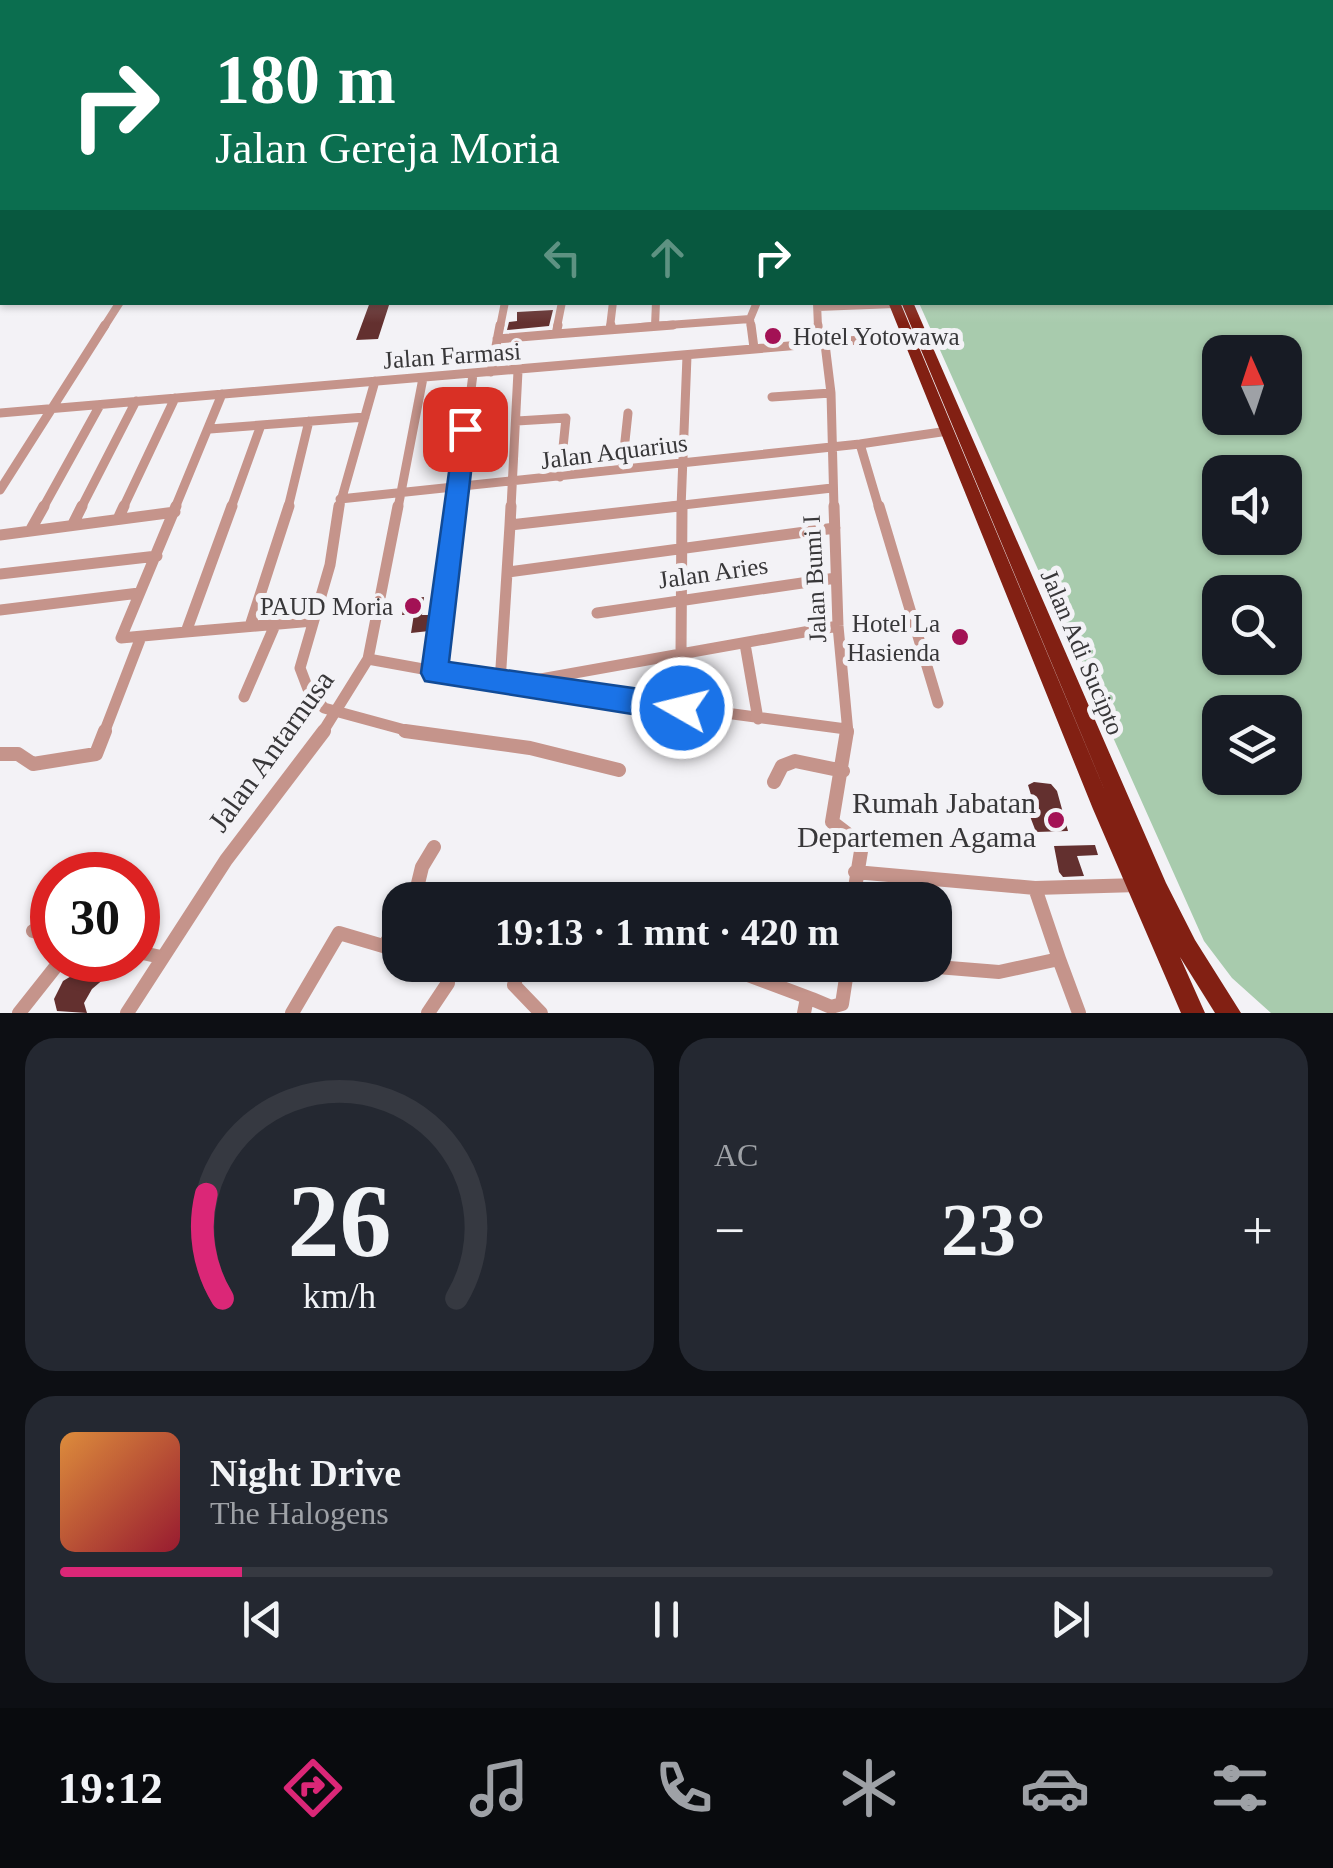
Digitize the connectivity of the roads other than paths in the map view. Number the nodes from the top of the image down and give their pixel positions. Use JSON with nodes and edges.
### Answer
{"nodes":[{"id":1,"x":118,"y":305,"type":"edge"},
{"id":2,"x":503,"y":305,"type":"edge"},
{"id":3,"x":561,"y":305,"type":"edge"},
{"id":4,"x":613,"y":305,"type":"edge"},
{"id":5,"x":656,"y":305,"type":"edge"},
{"id":6,"x":756,"y":305,"type":"edge"},
{"id":7,"x":817,"y":305,"type":"edge"},
{"id":8,"x":895,"y":305,"type":"edge"},
{"id":9,"x":908,"y":305,"type":"edge"},
{"id":10,"x":750,"y":319,"type":"junction"},
{"id":11,"x":655,"y":326,"type":"junction"},
{"id":12,"x":610,"y":330,"type":"junction"},
{"id":13,"x":556,"y":334,"type":"junction"},
{"id":14,"x":907,"y":336,"type":"junction"},
{"id":15,"x":497,"y":339,"type":"junction"},
{"id":16,"x":822,"y":344,"type":"junction"},
{"id":17,"x":754,"y":348,"type":"junction"},
{"id":18,"x":686,"y":356,"type":"junction"},
{"id":19,"x":518,"y":370,"type":"junction"},
{"id":20,"x":490,"y":372,"type":"junction"},
{"id":21,"x":474,"y":374,"type":"junction"},
{"id":22,"x":423,"y":378,"type":"junction"},
{"id":23,"x":375,"y":381,"type":"junction"},
{"id":24,"x":831,"y":393,"type":"junction"},
{"id":25,"x":222,"y":394,"type":"junction"},
{"id":26,"x":772,"y":397,"type":"dead end"},
{"id":27,"x":175,"y":398,"type":"junction"},
{"id":28,"x":136,"y":401,"type":"junction"},
{"id":29,"x":100,"y":404,"type":"junction"},
{"id":30,"x":55,"y":408,"type":"junction"},
{"id":31,"x":0,"y":413,"type":"edge"},
{"id":32,"x":628,"y":414,"type":"dead end"},
{"id":33,"x":365,"y":417,"type":"junction"},
{"id":34,"x":517,"y":420,"type":"junction"},
{"id":35,"x":309,"y":422,"type":"junction"},
{"id":36,"x":260,"y":424,"type":"junction"},
{"id":37,"x":210,"y":428,"type":"junction"},
{"id":38,"x":948,"y":431,"type":"junction"},
{"id":39,"x":860,"y":444,"type":"junction"},
{"id":40,"x":831,"y":447,"type":"junction"},
{"id":41,"x":684,"y":462,"type":"junction"},
{"id":42,"x":622,"y":470,"type":"junction"},
{"id":43,"x":560,"y":478,"type":"junction"},
{"id":44,"x":513,"y":483,"type":"junction"},
{"id":45,"x":457,"y":487,"type":"junction"},
{"id":46,"x":832,"y":488,"type":"junction"},
{"id":47,"x":0,"y":490,"type":"edge"},
{"id":48,"x":400,"y":491,"type":"junction"},
{"id":49,"x":340,"y":499,"type":"junction"},
{"id":50,"x":682,"y":506,"type":"junction"},
{"id":51,"x":175,"y":512,"type":"junction"},
{"id":52,"x":118,"y":519,"type":"junction"},
{"id":53,"x":73,"y":524,"type":"junction"},
{"id":54,"x":510,"y":525,"type":"junction"},
{"id":55,"x":835,"y":528,"type":"junction"},
{"id":56,"x":30,"y":531,"type":"junction"},
{"id":57,"x":0,"y":535,"type":"edge"},
{"id":58,"x":680,"y":548,"type":"junction"},
{"id":59,"x":157,"y":556,"type":"junction"},
{"id":60,"x":508,"y":572,"type":"junction"},
{"id":61,"x":0,"y":574,"type":"edge"},
{"id":62,"x":836,"y":578,"type":"junction"},
{"id":63,"x":139,"y":593,"type":"junction"},
{"id":64,"x":1024,"y":596,"type":"junction"},
{"id":65,"x":680,"y":600,"type":"junction"},
{"id":66,"x":0,"y":610,"type":"edge"},
{"id":67,"x":597,"y":613,"type":"dead end"},
{"id":68,"x":313,"y":621,"type":"junction"},
{"id":69,"x":275,"y":624,"type":"junction"},
{"id":70,"x":250,"y":626,"type":"junction"},
{"id":71,"x":838,"y":626,"type":"junction"},
{"id":72,"x":186,"y":632,"type":"junction"},
{"id":73,"x":141,"y":637,"type":"junction"},
{"id":74,"x":745,"y":644,"type":"junction"},
{"id":75,"x":681,"y":653,"type":"junction"},
{"id":76,"x":368,"y":659,"type":"junction"},
{"id":77,"x":434,"y":673,"type":"junction"},
{"id":78,"x":500,"y":682,"type":"junction"},
{"id":79,"x":519,"y":684,"type":"junction"},
{"id":80,"x":244,"y":698,"type":"dead end"},
{"id":81,"x":938,"y":702,"type":"dead end"},
{"id":82,"x":338,"y":712,"type":"junction"},
{"id":83,"x":758,"y":718,"type":"junction"},
{"id":84,"x":846,"y":729,"type":"junction"},
{"id":85,"x":0,"y":754,"type":"edge"},
{"id":86,"x":619,"y":770,"type":"dead end"},
{"id":87,"x":843,"y":770,"type":"junction"},
{"id":88,"x":774,"y":782,"type":"dead end"},
{"id":89,"x":434,"y":847,"type":"dead end"},
{"id":90,"x":855,"y":872,"type":"junction"},
{"id":91,"x":418,"y":882,"type":"edge"},
{"id":92,"x":854,"y":882,"type":"edge"},
{"id":93,"x":1138,"y":886,"type":"junction"},
{"id":94,"x":1035,"y":888,"type":"junction"},
{"id":95,"x":382,"y":945,"type":"edge"},
{"id":96,"x":161,"y":957,"type":"joint"},
{"id":97,"x":1059,"y":958,"type":"junction"},
{"id":98,"x":952,"y":968,"type":"edge"},
{"id":99,"x":43,"y":982,"type":"edge"},
{"id":100,"x":448,"y":982,"type":"edge"},
{"id":101,"x":515,"y":982,"type":"edge"},
{"id":102,"x":757,"y":982,"type":"edge"},
{"id":103,"x":845,"y":982,"type":"edge"},
{"id":104,"x":808,"y":1006,"type":"edge"},
{"id":105,"x":18,"y":1013,"type":"edge"},
{"id":106,"x":126,"y":1013,"type":"edge"},
{"id":107,"x":292,"y":1013,"type":"edge"},
{"id":108,"x":428,"y":1013,"type":"edge"},
{"id":109,"x":541,"y":1013,"type":"edge"},
{"id":110,"x":1078,"y":1013,"type":"edge"},
{"id":111,"x":1194,"y":1013,"type":"edge"},
{"id":112,"x":1229,"y":1013,"type":"edge"}],
"edges":[{"from":1,"to":30,"type":"street"},
{"from":2,"to":15,"type":"street"},
{"from":3,"to":13,"type":"street"},
{"from":4,"to":12,"type":"street"},
{"from":5,"to":11,"type":"street"},
{"from":6,"to":10,"type":"street"},
{"from":7,"to":16,"type":"street","name":"Jalan Bumi I"},
{"from":8,"to":14,"type":"highway","name":"Jalan Adi Sucipto"},
{"from":9,"to":64,"type":"highway","name":"Jalan Adi Sucipto"},
{"from":10,"to":11,"type":"street"},
{"from":10,"to":17,"type":"street"},
{"from":11,"to":12,"type":"street"},
{"from":12,"to":13,"type":"street"},
{"from":13,"to":15,"type":"street"},
{"from":14,"to":16,"type":"street","name":"Jalan Farmasi"},
{"from":14,"to":38,"type":"highway","name":"Jalan Adi Sucipto"},
{"from":15,"to":20,"type":"street"},
{"from":16,"to":17,"type":"street","name":"Jalan Farmasi"},
{"from":16,"to":24,"type":"street","name":"Jalan Bumi I"},
{"from":17,"to":18,"type":"street","name":"Jalan Farmasi"},
{"from":18,"to":19,"type":"street","name":"Jalan Farmasi"},
{"from":18,"to":41,"type":"street"},
{"from":19,"to":20,"type":"street","name":"Jalan Farmasi"},
{"from":19,"to":34,"type":"street"},
{"from":20,"to":21,"type":"street","name":"Jalan Farmasi"},
{"from":21,"to":22,"type":"street","name":"Jalan Farmasi"},
{"from":21,"to":45,"type":"street"},
{"from":22,"to":23,"type":"street","name":"Jalan Farmasi"},
{"from":22,"to":48,"type":"street","name":"Jalan Antarnusa"},
{"from":23,"to":25,"type":"street","name":"Jalan Farmasi"},
{"from":23,"to":33,"type":"street"},
{"from":24,"to":26,"type":"street"},
{"from":24,"to":40,"type":"street","name":"Jalan Bumi I"},
{"from":25,"to":27,"type":"street","name":"Jalan Farmasi"},
{"from":25,"to":37,"type":"street"},
{"from":27,"to":28,"type":"street","name":"Jalan Farmasi"},
{"from":27,"to":52,"type":"street"},
{"from":28,"to":29,"type":"street","name":"Jalan Farmasi"},
{"from":28,"to":53,"type":"street"},
{"from":29,"to":30,"type":"street","name":"Jalan Farmasi"},
{"from":29,"to":56,"type":"street"},
{"from":30,"to":31,"type":"street","name":"Jalan Farmasi"},
{"from":30,"to":47,"type":"street"},
{"from":32,"to":42,"type":"street"},
{"from":33,"to":35,"type":"street"},
{"from":33,"to":49,"type":"street"},
{"from":34,"to":43,"type":"street"},
{"from":34,"to":44,"type":"street"},
{"from":35,"to":36,"type":"street"},
{"from":35,"to":70,"type":"street"},
{"from":36,"to":37,"type":"street"},
{"from":36,"to":72,"type":"street"},
{"from":37,"to":51,"type":"street"},
{"from":38,"to":39,"type":"street","name":"Jalan Aquarius"},
{"from":38,"to":64,"type":"highway","name":"Jalan Adi Sucipto"},
{"from":39,"to":40,"type":"street","name":"Jalan Aquarius"},
{"from":39,"to":81,"type":"street"},
{"from":40,"to":41,"type":"street","name":"Jalan Aquarius"},
{"from":40,"to":46,"type":"street","name":"Jalan Bumi I"},
{"from":41,"to":42,"type":"street","name":"Jalan Aquarius"},
{"from":41,"to":50,"type":"street"},
{"from":42,"to":43,"type":"street","name":"Jalan Aquarius"},
{"from":43,"to":44,"type":"street","name":"Jalan Aquarius"},
{"from":44,"to":45,"type":"street","name":"Jalan Aquarius"},
{"from":44,"to":54,"type":"street"},
{"from":45,"to":48,"type":"street","name":"Jalan Aquarius"},
{"from":45,"to":77,"type":"street"},
{"from":46,"to":50,"type":"street"},
{"from":46,"to":55,"type":"street","name":"Jalan Bumi I"},
{"from":48,"to":49,"type":"street","name":"Jalan Aquarius"},
{"from":48,"to":76,"type":"street","name":"Jalan Antarnusa"},
{"from":49,"to":68,"type":"street"},
{"from":50,"to":54,"type":"street"},
{"from":50,"to":58,"type":"street"},
{"from":51,"to":52,"type":"street"},
{"from":51,"to":59,"type":"street"},
{"from":52,"to":53,"type":"street"},
{"from":53,"to":56,"type":"street"},
{"from":54,"to":60,"type":"street"},
{"from":55,"to":58,"type":"street"},
{"from":55,"to":62,"type":"street","name":"Jalan Bumi I"},
{"from":56,"to":57,"type":"street"},
{"from":58,"to":60,"type":"street"},
{"from":58,"to":65,"type":"street"},
{"from":59,"to":61,"type":"street"},
{"from":59,"to":63,"type":"street"},
{"from":60,"to":78,"type":"street"},
{"from":62,"to":65,"type":"street","name":"Jalan Aries"},
{"from":62,"to":71,"type":"street","name":"Jalan Bumi I"},
{"from":63,"to":66,"type":"street"},
{"from":63,"to":73,"type":"street"},
{"from":64,"to":93,"type":"highway","name":"Jalan Adi Sucipto"},
{"from":64,"to":112,"type":"highway","name":"Jalan Adi Sucipto"},
{"from":65,"to":67,"type":"street","name":"Jalan Aries"},
{"from":65,"to":75,"type":"street"},
{"from":68,"to":69,"type":"street"},
{"from":68,"to":82,"type":"street"},
{"from":69,"to":70,"type":"street"},
{"from":69,"to":80,"type":"street"},
{"from":70,"to":72,"type":"street"},
{"from":71,"to":74,"type":"street"},
{"from":71,"to":84,"type":"street","name":"Jalan Bumi I"},
{"from":72,"to":73,"type":"street"},
{"from":73,"to":85,"type":"street"},
{"from":74,"to":75,"type":"street"},
{"from":74,"to":83,"type":"street"},
{"from":75,"to":79,"type":"street"},
{"from":76,"to":77,"type":"street"},
{"from":76,"to":82,"type":"street","name":"Jalan Antarnusa"},
{"from":77,"to":78,"type":"street"},
{"from":78,"to":79,"type":"street"},
{"from":79,"to":83,"type":"street"},
{"from":82,"to":86,"type":"street"},
{"from":82,"to":96,"type":"street","name":"Jalan Antarnusa"},
{"from":83,"to":84,"type":"street"},
{"from":84,"to":87,"type":"street","name":"Jalan Bumi I"},
{"from":87,"to":88,"type":"street"},
{"from":87,"to":90,"type":"street","name":"Jalan Bumi I"},
{"from":89,"to":91,"type":"street"},
{"from":90,"to":92,"type":"street"},
{"from":90,"to":94,"type":"street"},
{"from":93,"to":94,"type":"street"},
{"from":93,"to":111,"type":"highway","name":"Jalan Adi Sucipto"},
{"from":94,"to":97,"type":"street"},
{"from":95,"to":107,"type":"street"},
{"from":96,"to":106,"type":"street","name":"Jalan Antarnusa"},
{"from":97,"to":98,"type":"street"},
{"from":97,"to":110,"type":"street"},
{"from":99,"to":105,"type":"street"},
{"from":100,"to":108,"type":"street"},
{"from":101,"to":109,"type":"street"},
{"from":102,"to":104,"type":"street"},
{"from":103,"to":104,"type":"street"}]}
